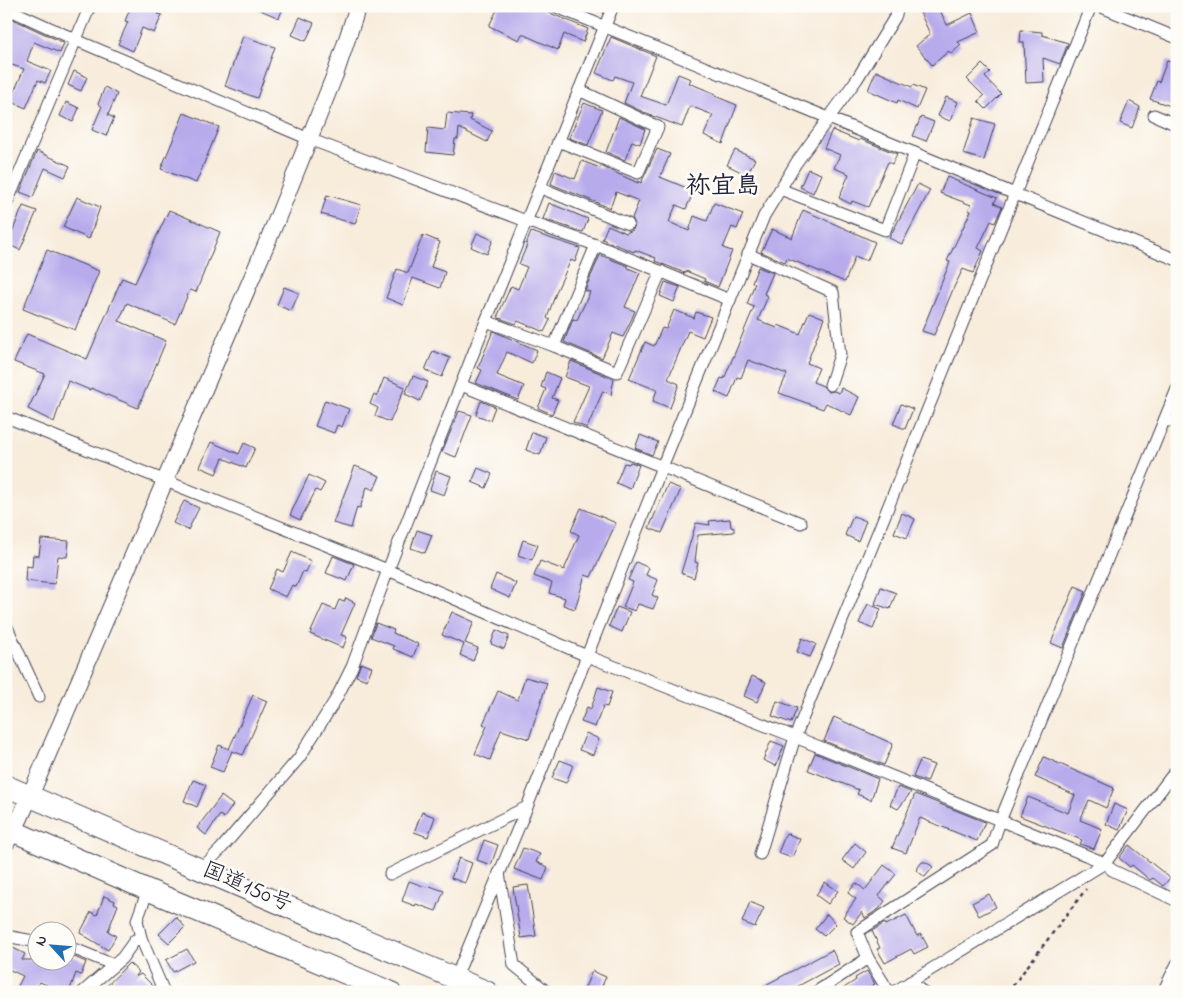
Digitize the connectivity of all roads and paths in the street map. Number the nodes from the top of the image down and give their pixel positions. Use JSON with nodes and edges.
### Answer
{"nodes":[{"id":1,"x":90,"y":6,"type":"edge"},
{"id":2,"x":358,"y":6,"type":"edge"},
{"id":3,"x":554,"y":6,"type":"edge"},
{"id":4,"x":613,"y":6,"type":"edge"},
{"id":5,"x":899,"y":6,"type":"edge"},
{"id":6,"x":1090,"y":6,"type":"edge"},
{"id":7,"x":1099,"y":6,"type":"edge"},
{"id":8,"x":6,"y":8,"type":"edge"},
{"id":9,"x":605,"y":27,"type":"junction"},
{"id":10,"x":1177,"y":38,"type":"edge"},
{"id":11,"x":76,"y":40,"type":"junction"},
{"id":12,"x":579,"y":90,"type":"junction"},
{"id":13,"x":1154,"y":116,"type":"dead end"},
{"id":14,"x":828,"y":117,"type":"junction"},
{"id":15,"x":1177,"y":125,"type":"edge"},
{"id":16,"x":309,"y":139,"type":"junction"},
{"id":17,"x":558,"y":141,"type":"junction"},
{"id":18,"x":915,"y":153,"type":"junction"},
{"id":19,"x":541,"y":188,"type":"junction"},
{"id":20,"x":780,"y":189,"type":"junction"},
{"id":21,"x":1014,"y":194,"type":"junction"},
{"id":22,"x":6,"y":205,"type":"edge"},
{"id":23,"x":526,"y":221,"type":"junction"},
{"id":24,"x":628,"y":224,"type":"dead end"},
{"id":25,"x":596,"y":245,"type":"junction"},
{"id":26,"x":748,"y":254,"type":"junction"},
{"id":27,"x":1177,"y":260,"type":"edge"},
{"id":28,"x":661,"y":271,"type":"junction"},
{"id":29,"x":730,"y":300,"type":"junction"},
{"id":30,"x":486,"y":321,"type":"junction"},
{"id":31,"x":554,"y":346,"type":"junction"},
{"id":32,"x":461,"y":385,"type":"junction"},
{"id":33,"x":830,"y":385,"type":"dead end"},
{"id":34,"x":1177,"y":389,"type":"edge"},
{"id":35,"x":6,"y":417,"type":"edge"},
{"id":36,"x":1165,"y":419,"type":"junction"},
{"id":37,"x":1177,"y":424,"type":"edge"},
{"id":38,"x":662,"y":467,"type":"junction"},
{"id":39,"x":165,"y":482,"type":"junction"},
{"id":40,"x":801,"y":523,"type":"dead end"},
{"id":41,"x":388,"y":570,"type":"junction"},
{"id":42,"x":6,"y":626,"type":"edge"},
{"id":43,"x":587,"y":656,"type":"junction"},
{"id":44,"x":39,"y":697,"type":"dead end"},
{"id":45,"x":795,"y":737,"type":"junction"},
{"id":46,"x":1177,"y":769,"type":"edge"},
{"id":47,"x":6,"y":786,"type":"edge"},
{"id":48,"x":30,"y":796,"type":"junction"},
{"id":49,"x":528,"y":808,"type":"junction"},
{"id":50,"x":1000,"y":821,"type":"junction"},
{"id":51,"x":9,"y":834,"type":"edge"},
{"id":52,"x":760,"y":854,"type":"dead end"},
{"id":53,"x":1105,"y":863,"type":"junction"},
{"id":54,"x":202,"y":868,"type":"junction"},
{"id":55,"x":499,"y":873,"type":"junction"},
{"id":56,"x":390,"y":874,"type":"dead end"},
{"id":57,"x":1088,"y":886,"type":"dead end"},
{"id":58,"x":148,"y":890,"type":"junction"},
{"id":59,"x":1177,"y":901,"type":"edge"},
{"id":60,"x":6,"y":936,"type":"edge"},
{"id":61,"x":141,"y":938,"type":"junction"},
{"id":62,"x":28,"y":940,"type":"edge"},
{"id":63,"x":78,"y":950,"type":"edge"},
{"id":64,"x":868,"y":958,"type":"junction"},
{"id":65,"x":1177,"y":964,"type":"edge"},
{"id":66,"x":114,"y":965,"type":"junction"},
{"id":67,"x":456,"y":977,"type":"junction"},
{"id":68,"x":910,"y":982,"type":"junction"},
{"id":69,"x":83,"y":992,"type":"edge"},
{"id":70,"x":164,"y":992,"type":"edge"},
{"id":71,"x":390,"y":992,"type":"edge"},
{"id":72,"x":487,"y":992,"type":"edge"},
{"id":73,"x":547,"y":992,"type":"edge"},
{"id":74,"x":816,"y":992,"type":"edge"},
{"id":75,"x":890,"y":992,"type":"edge"},
{"id":76,"x":894,"y":992,"type":"edge"},
{"id":77,"x":923,"y":992,"type":"edge"},
{"id":78,"x":1008,"y":992,"type":"edge"},
{"id":79,"x":1163,"y":992,"type":"edge"}],
"edges":[{"from":1,"to":11,"type":"street"},
{"from":2,"to":16,"type":"street"},
{"from":3,"to":9,"type":"street"},
{"from":4,"to":9,"type":"street"},
{"from":5,"to":14,"type":"street"},
{"from":6,"to":21,"type":"street"},
{"from":7,"to":10,"type":"street"},
{"from":8,"to":11,"type":"street"},
{"from":9,"to":12,"type":"street"},
{"from":9,"to":14,"type":"street"},
{"from":11,"to":16,"type":"street"},
{"from":11,"to":22,"type":"street"},
{"from":12,"to":17,"type":"street"},
{"from":12,"to":17,"type":"street"},
{"from":13,"to":15,"type":"street"},
{"from":14,"to":18,"type":"street"},
{"from":14,"to":20,"type":"street"},
{"from":16,"to":23,"type":"street"},
{"from":16,"to":39,"type":"street"},
{"from":17,"to":19,"type":"street"},
{"from":18,"to":20,"type":"street"},
{"from":18,"to":21,"type":"street"},
{"from":19,"to":23,"type":"street"},
{"from":19,"to":24,"type":"street"},
{"from":20,"to":26,"type":"street"},
{"from":21,"to":27,"type":"street"},
{"from":21,"to":45,"type":"street"},
{"from":23,"to":25,"type":"street"},
{"from":23,"to":30,"type":"street"},
{"from":25,"to":28,"type":"street"},
{"from":25,"to":31,"type":"street"},
{"from":26,"to":29,"type":"street"},
{"from":26,"to":33,"type":"street"},
{"from":28,"to":29,"type":"street"},
{"from":28,"to":31,"type":"street"},
{"from":29,"to":38,"type":"street"},
{"from":30,"to":31,"type":"street"},
{"from":30,"to":32,"type":"street"},
{"from":32,"to":38,"type":"street"},
{"from":32,"to":41,"type":"street"},
{"from":34,"to":36,"type":"street"},
{"from":35,"to":39,"type":"street"},
{"from":36,"to":37,"type":"street"},
{"from":36,"to":50,"type":"street"},
{"from":38,"to":40,"type":"street"},
{"from":38,"to":43,"type":"street"},
{"from":39,"to":41,"type":"street"},
{"from":39,"to":48,"type":"street"},
{"from":41,"to":43,"type":"street"},
{"from":41,"to":54,"type":"street"},
{"from":42,"to":44,"type":"street"},
{"from":43,"to":45,"type":"street"},
{"from":43,"to":49,"type":"street"},
{"from":45,"to":50,"type":"street"},
{"from":45,"to":52,"type":"street"},
{"from":46,"to":53,"type":"street"},
{"from":47,"to":48,"type":"highway","name":"国道150号"},
{"from":48,"to":51,"type":"street"},
{"from":48,"to":54,"type":"highway","name":"国道150号"},
{"from":49,"to":55,"type":"street"},
{"from":49,"to":56,"type":"street"},
{"from":50,"to":53,"type":"street"},
{"from":50,"to":64,"type":"street"},
{"from":51,"to":58,"type":"highway","name":"国道150号"},
{"from":53,"to":59,"type":"street"},
{"from":53,"to":68,"type":"street"},
{"from":54,"to":67,"type":"highway","name":"国道150号"},
{"from":55,"to":67,"type":"street"},
{"from":55,"to":73,"type":"street"},
{"from":57,"to":78,"type":"path"},
{"from":58,"to":61,"type":"street"},
{"from":58,"to":71,"type":"highway","name":"国道150号"},
{"from":60,"to":62,"type":"street"},
{"from":61,"to":66,"type":"street"},
{"from":61,"to":70,"type":"street"},
{"from":63,"to":66,"type":"street"},
{"from":64,"to":74,"type":"street"},
{"from":64,"to":75,"type":"street"},
{"from":65,"to":79,"type":"street"},
{"from":66,"to":69,"type":"street"},
{"from":67,"to":72,"type":"highway","name":"国道150号"},
{"from":68,"to":76,"type":"street"},
{"from":68,"to":77,"type":"street"}]}
